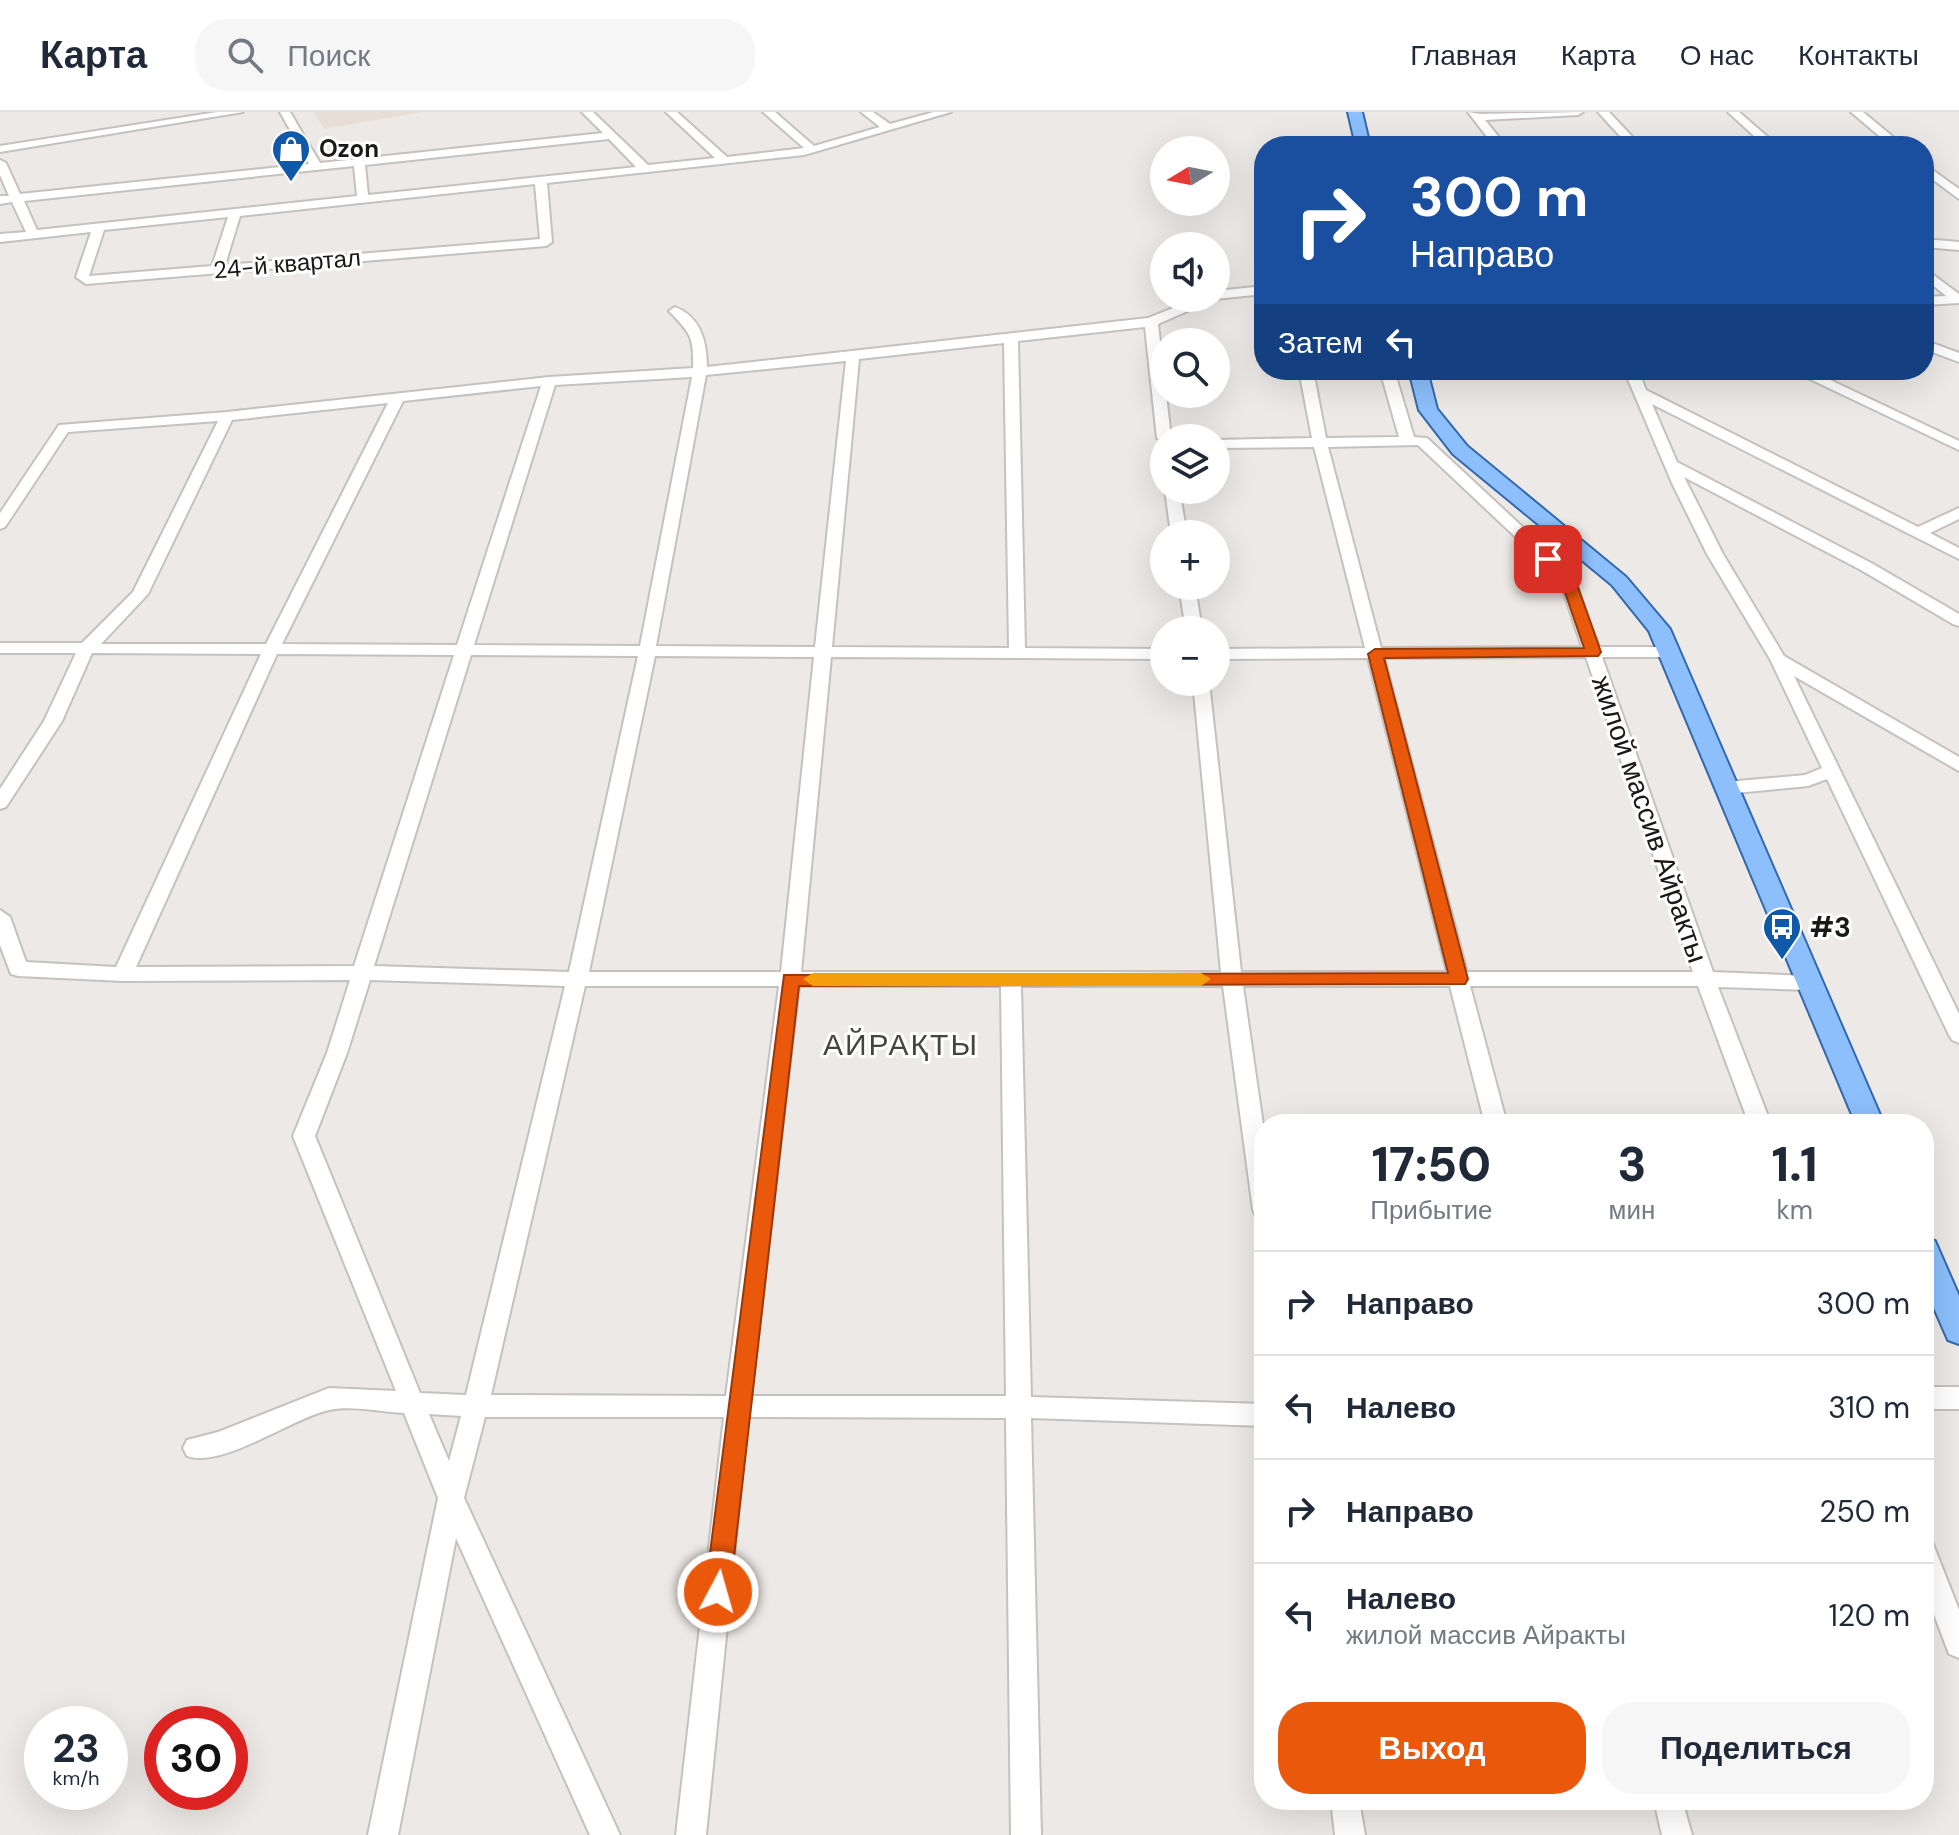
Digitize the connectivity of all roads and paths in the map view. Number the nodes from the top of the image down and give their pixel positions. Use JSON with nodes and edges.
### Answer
{"nodes":[{"id":1,"x":238,"y":112,"type":"edge"},
{"id":2,"x":285,"y":112,"type":"edge"},
{"id":3,"x":587,"y":112,"type":"edge"},
{"id":4,"x":671,"y":112,"type":"edge"},
{"id":5,"x":768,"y":112,"type":"edge"},
{"id":6,"x":866,"y":112,"type":"edge"},
{"id":7,"x":946,"y":112,"type":"edge"},
{"id":8,"x":1355,"y":112,"type":"edge"},
{"id":9,"x":1578,"y":112,"type":"edge"},
{"id":10,"x":1603,"y":112,"type":"edge"},
{"id":11,"x":1733,"y":112,"type":"edge"},
{"id":12,"x":1856,"y":112,"type":"edge"},
{"id":13,"x":1475,"y":115,"type":"edge"},
{"id":14,"x":889,"y":129,"type":"junction"},
{"id":15,"x":610,"y":136,"type":"junction"},
{"id":16,"x":1361,"y":136,"type":"edge"},
{"id":17,"x":1492,"y":136,"type":"edge"},
{"id":18,"x":1626,"y":136,"type":"edge"},
{"id":19,"x":1761,"y":136,"type":"edge"},
{"id":20,"x":1886,"y":136,"type":"edge"},
{"id":21,"x":0,"y":149,"type":"edge"},
{"id":22,"x":813,"y":150,"type":"junction"},
{"id":23,"x":359,"y":162,"type":"junction"},
{"id":24,"x":726,"y":162,"type":"junction"},
{"id":25,"x":0,"y":163,"type":"edge"},
{"id":26,"x":316,"y":167,"type":"junction"},
{"id":27,"x":646,"y":170,"type":"junction"},
{"id":28,"x":1934,"y":174,"type":"edge"},
{"id":29,"x":541,"y":181,"type":"junction"},
{"id":30,"x":1954,"y":187,"type":"edge"},
{"id":31,"x":1959,"y":195,"type":"edge"},
{"id":32,"x":18,"y":198,"type":"junction"},
{"id":33,"x":363,"y":199,"type":"junction"},
{"id":34,"x":0,"y":200,"type":"edge"},
{"id":35,"x":235,"y":213,"type":"junction"},
{"id":36,"x":99,"y":227,"type":"junction"},
{"id":37,"x":33,"y":234,"type":"junction"},
{"id":38,"x":0,"y":238,"type":"edge"},
{"id":39,"x":1934,"y":244,"type":"edge"},
{"id":40,"x":1959,"y":246,"type":"edge"},
{"id":41,"x":217,"y":269,"type":"junction"},
{"id":42,"x":1934,"y":280,"type":"edge"},
{"id":43,"x":1254,"y":291,"type":"edge"},
{"id":44,"x":1230,"y":294,"type":"edge"},
{"id":45,"x":1958,"y":298,"type":"edge"},
{"id":46,"x":1934,"y":300,"type":"edge"},
{"id":47,"x":675,"y":311,"type":"dead end"},
{"id":48,"x":1175,"y":312,"type":"edge"},
{"id":49,"x":1151,"y":322,"type":"junction"},
{"id":50,"x":1011,"y":336,"type":"junction"},
{"id":51,"x":1934,"y":348,"type":"edge"},
{"id":52,"x":853,"y":356,"type":"junction"},
{"id":53,"x":1959,"y":358,"type":"edge"},
{"id":54,"x":700,"y":372,"type":"junction"},
{"id":55,"x":1308,"y":380,"type":"edge"},
{"id":56,"x":1391,"y":380,"type":"edge"},
{"id":57,"x":1420,"y":380,"type":"edge"},
{"id":58,"x":1635,"y":380,"type":"edge"},
{"id":59,"x":1819,"y":380,"type":"edge"},
{"id":60,"x":549,"y":381,"type":"junction"},
{"id":61,"x":1640,"y":392,"type":"junction"},
{"id":62,"x":397,"y":399,"type":"junction"},
{"id":63,"x":227,"y":416,"type":"junction"},
{"id":64,"x":1162,"y":424,"type":"edge"},
{"id":65,"x":1449,"y":437,"type":"junction"},
{"id":66,"x":1320,"y":442,"type":"junction"},
{"id":67,"x":1415,"y":442,"type":"junction"},
{"id":68,"x":1230,"y":444,"type":"edge"},
{"id":69,"x":1959,"y":446,"type":"edge"},
{"id":70,"x":1672,"y":465,"type":"junction"},
{"id":71,"x":1959,"y":513,"type":"edge"},
{"id":72,"x":0,"y":524,"type":"edge"},
{"id":73,"x":1918,"y":533,"type":"junction"},
{"id":74,"x":1959,"y":554,"type":"edge"},
{"id":75,"x":1959,"y":621,"type":"edge"},
{"id":76,"x":0,"y":648,"type":"edge"},
{"id":77,"x":86,"y":649,"type":"junction"},
{"id":78,"x":465,"y":649,"type":"junction"},
{"id":79,"x":271,"y":650,"type":"junction"},
{"id":80,"x":1593,"y":652,"type":"junction"},
{"id":81,"x":1669,"y":652,"type":"junction"},
{"id":82,"x":647,"y":653,"type":"junction"},
{"id":83,"x":822,"y":654,"type":"junction"},
{"id":84,"x":1017,"y":654,"type":"junction"},
{"id":85,"x":1150,"y":654,"type":"edge"},
{"id":86,"x":1230,"y":654,"type":"edge"},
{"id":87,"x":1375,"y":654,"type":"junction"},
{"id":88,"x":1778,"y":659,"type":"junction"},
{"id":89,"x":1202,"y":696,"type":"edge"},
{"id":90,"x":1959,"y":765,"type":"edge"},
{"id":91,"x":1832,"y":771,"type":"junction"},
{"id":92,"x":1726,"y":788,"type":"junction"},
{"id":93,"x":0,"y":803,"type":"edge"},
{"id":94,"x":0,"y":917,"type":"edge"},
{"id":95,"x":363,"y":973,"type":"junction"},
{"id":96,"x":123,"y":974,"type":"junction"},
{"id":97,"x":577,"y":979,"type":"junction"},
{"id":98,"x":790,"y":979,"type":"junction"},
{"id":99,"x":1011,"y":979,"type":"junction"},
{"id":100,"x":1232,"y":979,"type":"junction"},
{"id":101,"x":1459,"y":979,"type":"junction"},
{"id":102,"x":1705,"y":979,"type":"junction"},
{"id":103,"x":1808,"y":983,"type":"junction"},
{"id":104,"x":1959,"y":1035,"type":"edge"},
{"id":105,"x":1493,"y":1114,"type":"edge"},
{"id":106,"x":1756,"y":1114,"type":"edge"},
{"id":107,"x":1866,"y":1114,"type":"edge"},
{"id":108,"x":1254,"y":1138,"type":"edge"},
{"id":109,"x":1934,"y":1273,"type":"edge"},
{"id":110,"x":1959,"y":1331,"type":"edge"},
{"id":111,"x":1934,"y":1398,"type":"edge"},
{"id":112,"x":1959,"y":1398,"type":"edge"},
{"id":113,"x":411,"y":1403,"type":"junction"},
{"id":114,"x":476,"y":1406,"type":"junction"},
{"id":115,"x":1019,"y":1407,"type":"junction"},
{"id":116,"x":737,"y":1409,"type":"junction"},
{"id":117,"x":1254,"y":1415,"type":"edge"},
{"id":118,"x":196,"y":1448,"type":"dead end"},
{"id":119,"x":451,"y":1498,"type":"junction"},
{"id":120,"x":1934,"y":1579,"type":"edge"},
{"id":121,"x":1959,"y":1645,"type":"edge"},
{"id":122,"x":1346,"y":1810,"type":"edge"},
{"id":123,"x":1671,"y":1810,"type":"edge"},
{"id":124,"x":383,"y":1835,"type":"edge"},
{"id":125,"x":605,"y":1835,"type":"edge"},
{"id":126,"x":691,"y":1835,"type":"edge"},
{"id":127,"x":1026,"y":1835,"type":"edge"},
{"id":128,"x":1350,"y":1835,"type":"edge"},
{"id":129,"x":1677,"y":1835,"type":"edge"}],
"edges":[{"from":1,"to":21,"type":"street"},
{"from":2,"to":26,"type":"street"},
{"from":3,"to":15,"type":"street"},
{"from":4,"to":24,"type":"street"},
{"from":5,"to":22,"type":"street"},
{"from":6,"to":14,"type":"street"},
{"from":7,"to":14,"type":"street"},
{"from":8,"to":16,"type":"main road"},
{"from":9,"to":13,"type":"street"},
{"from":10,"to":18,"type":"street"},
{"from":11,"to":19,"type":"street"},
{"from":12,"to":20,"type":"street"},
{"from":13,"to":17,"type":"street"},
{"from":14,"to":22,"type":"street"},
{"from":15,"to":23,"type":"street"},
{"from":15,"to":27,"type":"street"},
{"from":22,"to":24,"type":"street"},
{"from":23,"to":26,"type":"street"},
{"from":23,"to":33,"type":"street"},
{"from":24,"to":27,"type":"street"},
{"from":25,"to":32,"type":"street"},
{"from":26,"to":32,"type":"street"},
{"from":27,"to":29,"type":"street"},
{"from":28,"to":30,"type":"street"},
{"from":29,"to":33,"type":"street"},
{"from":29,"to":41,"type":"street","name":"24-й квартал"},
{"from":30,"to":31,"type":"street"},
{"from":32,"to":34,"type":"street"},
{"from":32,"to":37,"type":"street"},
{"from":33,"to":35,"type":"street"},
{"from":35,"to":36,"type":"street"},
{"from":35,"to":41,"type":"street"},
{"from":36,"to":37,"type":"street"},
{"from":36,"to":41,"type":"street","name":"24-й квартал"},
{"from":37,"to":38,"type":"street"},
{"from":39,"to":40,"type":"street"},
{"from":42,"to":45,"type":"street"},
{"from":43,"to":44,"type":"street"},
{"from":45,"to":46,"type":"street"},
{"from":47,"to":54,"type":"street"},
{"from":48,"to":49,"type":"street"},
{"from":49,"to":50,"type":"street"},
{"from":49,"to":64,"type":"street"},
{"from":50,"to":52,"type":"street"},
{"from":50,"to":84,"type":"street"},
{"from":51,"to":53,"type":"street"},
{"from":52,"to":54,"type":"street"},
{"from":52,"to":83,"type":"street"},
{"from":54,"to":60,"type":"street"},
{"from":54,"to":82,"type":"street"},
{"from":55,"to":66,"type":"street"},
{"from":56,"to":67,"type":"street"},
{"from":57,"to":65,"type":"main road"},
{"from":58,"to":61,"type":"street"},
{"from":59,"to":69,"type":"street"},
{"from":60,"to":62,"type":"street"},
{"from":60,"to":78,"type":"street"},
{"from":61,"to":70,"type":"street"},
{"from":61,"to":73,"type":"street"},
{"from":62,"to":63,"type":"street"},
{"from":62,"to":79,"type":"street"},
{"from":63,"to":72,"type":"street"},
{"from":63,"to":77,"type":"street"},
{"from":65,"to":67,"type":"street"},
{"from":65,"to":81,"type":"main road"},
{"from":66,"to":67,"type":"street"},
{"from":66,"to":68,"type":"street"},
{"from":66,"to":87,"type":"street"},
{"from":67,"to":80,"type":"street","name":"жилой массив Айракты"},
{"from":70,"to":75,"type":"street"},
{"from":70,"to":88,"type":"street"},
{"from":71,"to":73,"type":"street"},
{"from":73,"to":74,"type":"street"},
{"from":76,"to":77,"type":"street"},
{"from":77,"to":79,"type":"street"},
{"from":77,"to":93,"type":"street"},
{"from":78,"to":79,"type":"street"},
{"from":78,"to":82,"type":"street"},
{"from":78,"to":95,"type":"street"},
{"from":79,"to":96,"type":"street"},
{"from":80,"to":81,"type":"street"},
{"from":80,"to":87,"type":"street"},
{"from":80,"to":102,"type":"street","name":"жилой массив Айракты"},
{"from":81,"to":92,"type":"main road"},
{"from":82,"to":83,"type":"street"},
{"from":82,"to":97,"type":"street"},
{"from":83,"to":84,"type":"street"},
{"from":83,"to":98,"type":"street"},
{"from":84,"to":85,"type":"street"},
{"from":86,"to":87,"type":"street"},
{"from":87,"to":101,"type":"street"},
{"from":88,"to":90,"type":"street"},
{"from":88,"to":91,"type":"street"},
{"from":89,"to":100,"type":"street"},
{"from":91,"to":92,"type":"street"},
{"from":91,"to":104,"type":"street"},
{"from":92,"to":103,"type":"main road"},
{"from":94,"to":96,"type":"street"},
{"from":95,"to":96,"type":"street"},
{"from":95,"to":97,"type":"street"},
{"from":95,"to":113,"type":"street"},
{"from":97,"to":98,"type":"street"},
{"from":97,"to":114,"type":"street"},
{"from":98,"to":99,"type":"street"},
{"from":98,"to":116,"type":"street"},
{"from":99,"to":100,"type":"street"},
{"from":99,"to":115,"type":"street"},
{"from":100,"to":101,"type":"street"},
{"from":100,"to":108,"type":"street"},
{"from":101,"to":102,"type":"street"},
{"from":101,"to":105,"type":"street"},
{"from":102,"to":103,"type":"street"},
{"from":102,"to":106,"type":"street","name":"жилой массив Айракты"},
{"from":103,"to":107,"type":"main road"},
{"from":109,"to":110,"type":"main road"},
{"from":111,"to":112,"type":"street"},
{"from":113,"to":114,"type":"street"},
{"from":113,"to":118,"type":"street"},
{"from":113,"to":119,"type":"street"},
{"from":114,"to":116,"type":"street"},
{"from":114,"to":119,"type":"street"},
{"from":115,"to":116,"type":"street"},
{"from":115,"to":117,"type":"street"},
{"from":115,"to":127,"type":"street"},
{"from":116,"to":126,"type":"street"},
{"from":119,"to":124,"type":"street"},
{"from":119,"to":125,"type":"street"},
{"from":120,"to":121,"type":"street"},
{"from":122,"to":128,"type":"street"},
{"from":123,"to":129,"type":"street"}]}
